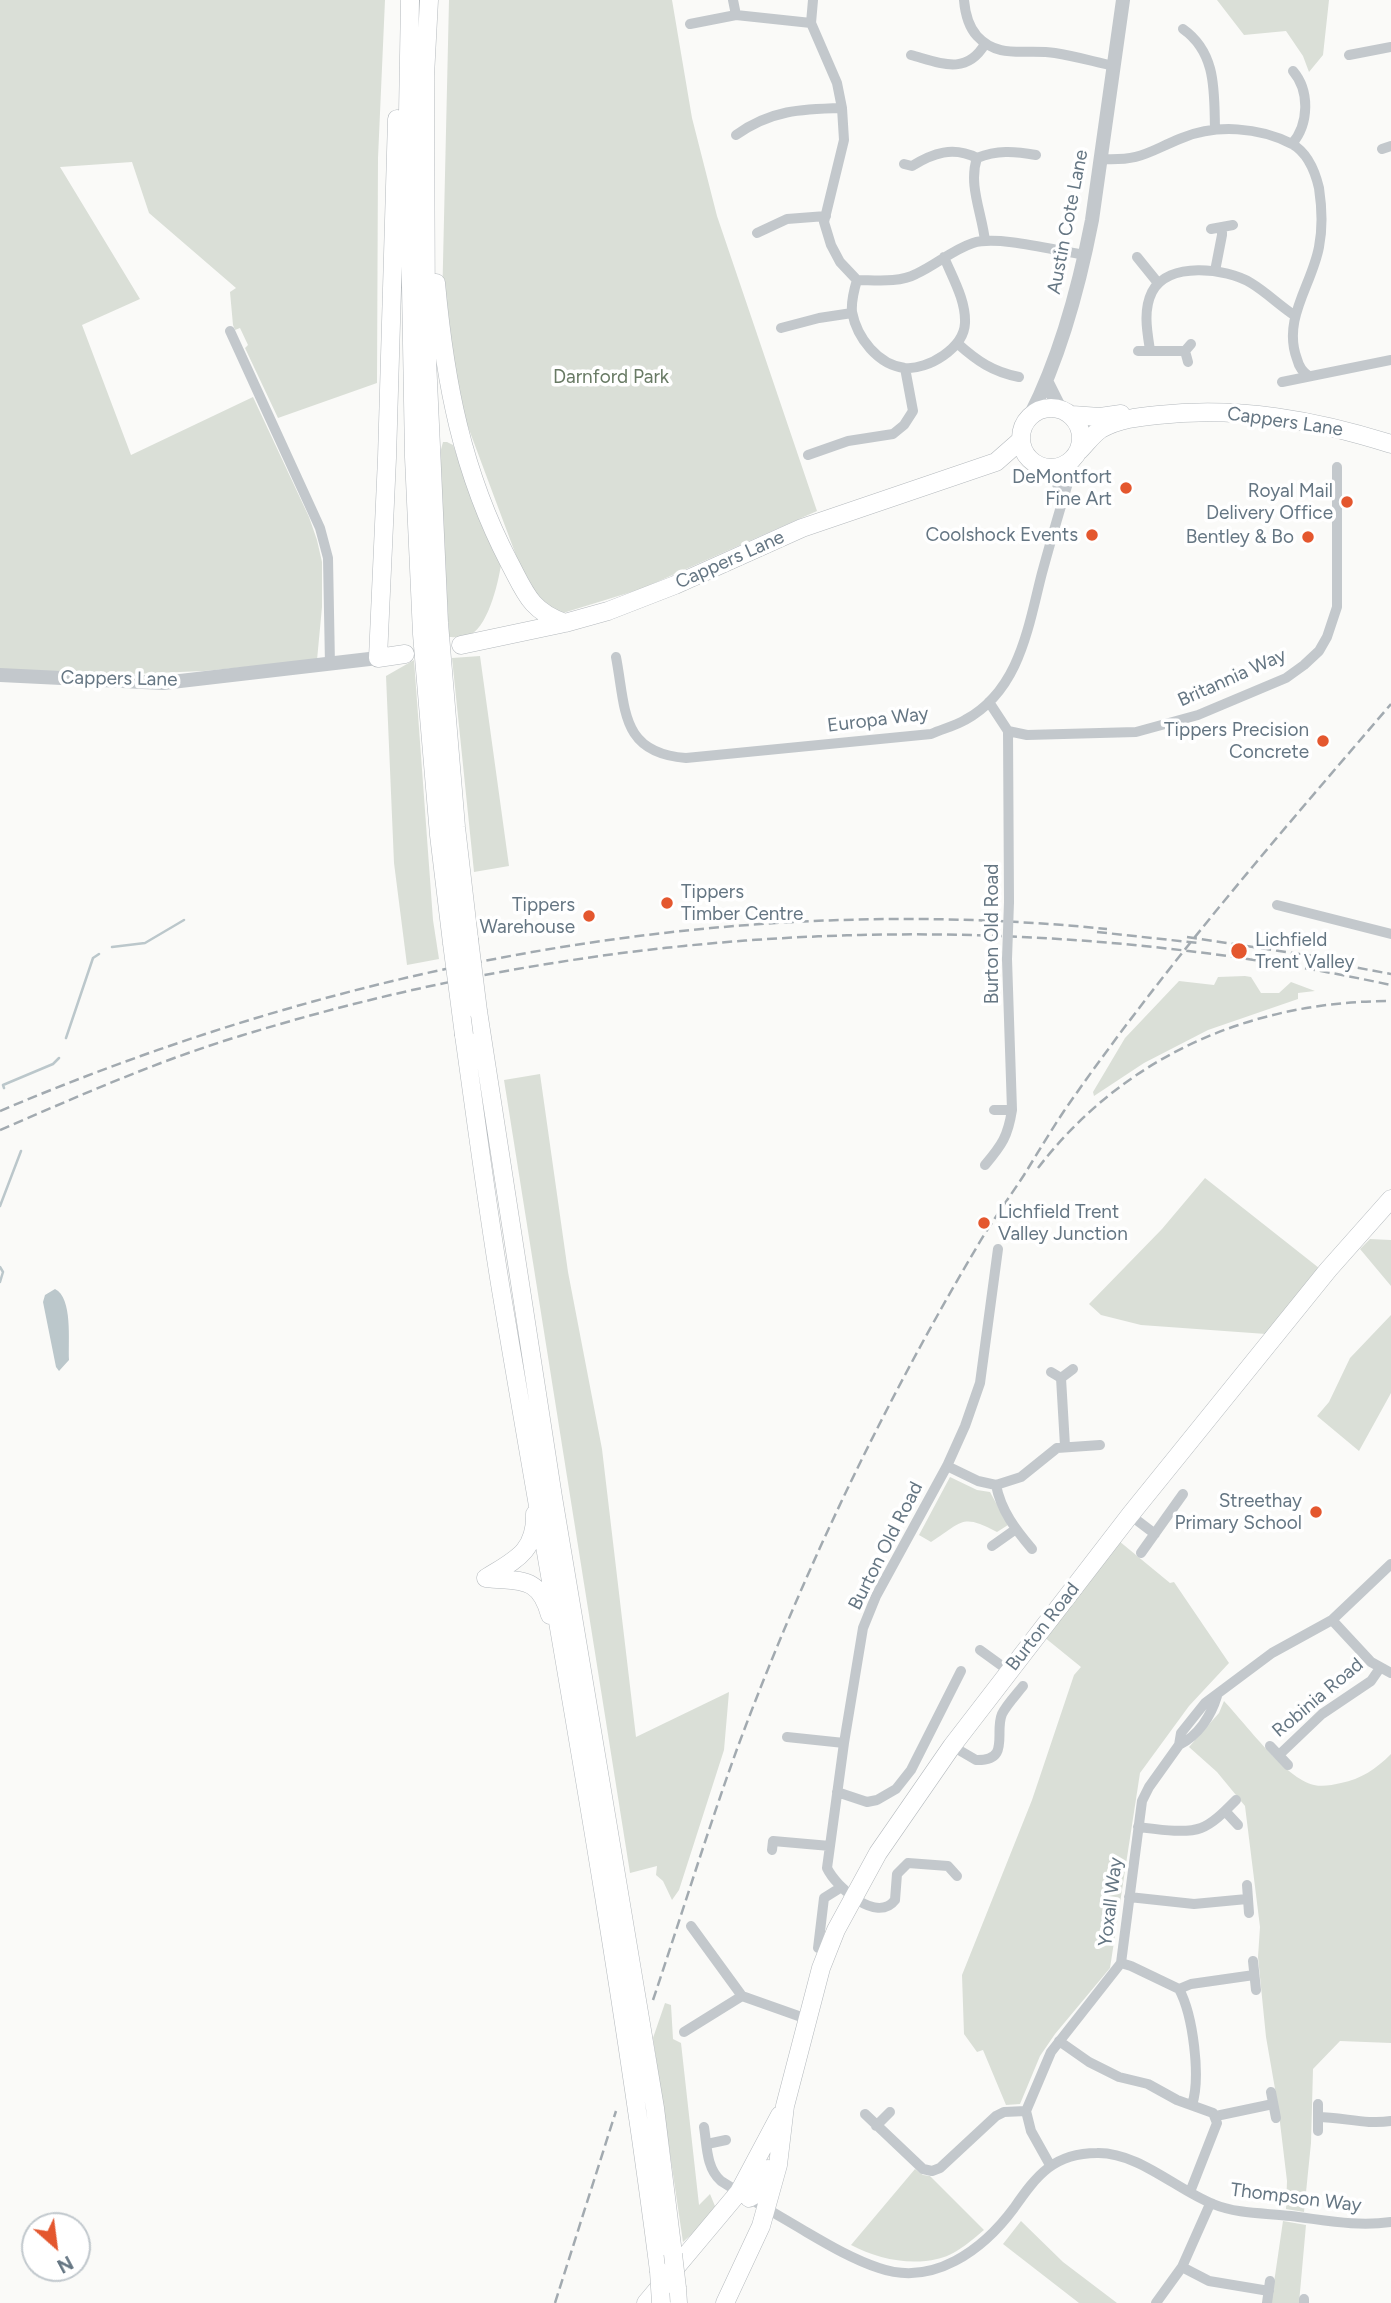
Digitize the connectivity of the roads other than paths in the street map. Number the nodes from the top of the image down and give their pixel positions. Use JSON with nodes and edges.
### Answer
{"nodes":[{"id":1,"x":408,"y":0,"type":"edge"},
{"id":2,"x":429,"y":0,"type":"edge"},
{"id":3,"x":733,"y":0,"type":"edge"},
{"id":4,"x":813,"y":0,"type":"edge"},
{"id":5,"x":964,"y":0,"type":"edge"},
{"id":6,"x":1123,"y":0,"type":"edge"},
{"id":7,"x":736,"y":15,"type":"junction"},
{"id":8,"x":811,"y":23,"type":"junction"},
{"id":9,"x":690,"y":24,"type":"dead end"},
{"id":10,"x":1189,"y":31,"type":"dead end"},
{"id":11,"x":985,"y":44,"type":"junction"},
{"id":12,"x":1391,"y":47,"type":"edge"},
{"id":13,"x":911,"y":55,"type":"dead end"},
{"id":14,"x":1349,"y":55,"type":"dead end"},
{"id":15,"x":1114,"y":66,"type":"junction"},
{"id":16,"x":1300,"y":73,"type":"dead end"},
{"id":17,"x":842,"y":108,"type":"junction"},
{"id":18,"x":425,"y":125,"type":"junction"},
{"id":19,"x":1215,"y":129,"type":"junction"},
{"id":20,"x":736,"y":135,"type":"dead end"},
{"id":21,"x":1292,"y":144,"type":"junction"},
{"id":22,"x":1036,"y":155,"type":"dead end"},
{"id":23,"x":977,"y":158,"type":"junction"},
{"id":24,"x":1101,"y":159,"type":"junction"},
{"id":25,"x":909,"y":169,"type":"dead end"},
{"id":26,"x":826,"y":216,"type":"junction"},
{"id":27,"x":1222,"y":228,"type":"dead end"},
{"id":28,"x":757,"y":233,"type":"dead end"},
{"id":29,"x":985,"y":241,"type":"junction"},
{"id":30,"x":1085,"y":255,"type":"junction"},
{"id":31,"x":944,"y":257,"type":"junction"},
{"id":32,"x":1137,"y":257,"type":"dead end"},
{"id":33,"x":1215,"y":271,"type":"junction"},
{"id":34,"x":857,"y":280,"type":"junction"},
{"id":35,"x":1158,"y":283,"type":"junction"},
{"id":36,"x":852,"y":313,"type":"junction"},
{"id":37,"x":1294,"y":314,"type":"junction"},
{"id":38,"x":781,"y":328,"type":"dead end"},
{"id":39,"x":230,"y":331,"type":"dead end"},
{"id":40,"x":957,"y":343,"type":"junction"},
{"id":41,"x":1188,"y":353,"type":"dead end"},
{"id":42,"x":1391,"y":360,"type":"edge"},
{"id":43,"x":905,"y":368,"type":"junction"},
{"id":44,"x":1309,"y":376,"type":"junction"},
{"id":45,"x":1019,"y":377,"type":"dead end"},
{"id":46,"x":1282,"y":382,"type":"dead end"},
{"id":47,"x":1047,"y":383,"type":"junction"},
{"id":48,"x":1066,"y":412,"type":"junction"},
{"id":49,"x":1177,"y":413,"type":"junction"},
{"id":50,"x":1030,"y":416,"type":"junction"},
{"id":51,"x":1021,"y":440,"type":"junction"},
{"id":52,"x":1391,"y":444,"type":"edge"},
{"id":53,"x":1078,"y":453,"type":"junction"},
{"id":54,"x":808,"y":455,"type":"dead end"},
{"id":55,"x":996,"y":462,"type":"junction"},
{"id":56,"x":1337,"y":467,"type":"dead end"},
{"id":57,"x":1045,"y":468,"type":"junction"},
{"id":58,"x":1063,"y":500,"type":"junction"},
{"id":59,"x":533,"y":605,"type":"junction"},
{"id":60,"x":565,"y":623,"type":"junction"},
{"id":61,"x":524,"y":632,"type":"junction"},
{"id":62,"x":461,"y":645,"type":"dead end"},
{"id":63,"x":405,"y":654,"type":"dead end"},
{"id":64,"x":616,"y":657,"type":"dead end"},
{"id":65,"x":377,"y":658,"type":"junction"},
{"id":66,"x":330,"y":665,"type":"junction"},
{"id":67,"x":0,"y":675,"type":"edge"},
{"id":68,"x":989,"y":702,"type":"junction"},
{"id":69,"x":1008,"y":731,"type":"junction"},
{"id":70,"x":1277,"y":905,"type":"dead end"},
{"id":71,"x":1391,"y":934,"type":"edge"},
{"id":72,"x":460,"y":941,"type":"junction"},
{"id":73,"x":994,"y":1110,"type":"dead end"},
{"id":74,"x":1012,"y":1110,"type":"junction"},
{"id":75,"x":985,"y":1164,"type":"dead end"},
{"id":76,"x":1389,"y":1208,"type":"edge"},
{"id":77,"x":998,"y":1249,"type":"dead end"},
{"id":78,"x":1073,"y":1369,"type":"dead end"},
{"id":79,"x":1051,"y":1372,"type":"dead end"},
{"id":80,"x":1061,"y":1378,"type":"junction"},
{"id":81,"x":1100,"y":1445,"type":"dead end"},
{"id":82,"x":1065,"y":1446,"type":"junction"},
{"id":83,"x":947,"y":1466,"type":"junction"},
{"id":84,"x":534,"y":1474,"type":"junction"},
{"id":85,"x":996,"y":1485,"type":"junction"},
{"id":86,"x":1178,"y":1496,"type":"dead end"},
{"id":87,"x":1130,"y":1515,"type":"junction"},
{"id":88,"x":1016,"y":1529,"type":"junction"},
{"id":89,"x":1155,"y":1534,"type":"junction"},
{"id":90,"x":992,"y":1546,"type":"dead end"},
{"id":91,"x":1032,"y":1549,"type":"dead end"},
{"id":92,"x":1141,"y":1553,"type":"dead end"},
{"id":93,"x":1389,"y":1571,"type":"edge"},
{"id":94,"x":1332,"y":1620,"type":"junction"},
{"id":95,"x":980,"y":1650,"type":"dead end"},
{"id":96,"x":1380,"y":1668,"type":"junction"},
{"id":97,"x":961,"y":1671,"type":"dead end"},
{"id":98,"x":1009,"y":1671,"type":"junction"},
{"id":99,"x":1391,"y":1673,"type":"edge"},
{"id":100,"x":567,"y":1679,"type":"junction"},
{"id":101,"x":1023,"y":1686,"type":"dead end"},
{"id":102,"x":1014,"y":1696,"type":"junction"},
{"id":103,"x":1024,"y":1704,"type":"dead end"},
{"id":104,"x":792,"y":1742,"type":"dead end"},
{"id":105,"x":844,"y":1743,"type":"junction"},
{"id":106,"x":952,"y":1746,"type":"junction"},
{"id":107,"x":1270,"y":1746,"type":"dead end"},
{"id":108,"x":1279,"y":1755,"type":"junction"},
{"id":109,"x":1288,"y":1765,"type":"dead end"},
{"id":110,"x":837,"y":1793,"type":"junction"},
{"id":111,"x":1237,"y":1800,"type":"dead end"},
{"id":112,"x":1225,"y":1811,"type":"junction"},
{"id":113,"x":1238,"y":1825,"type":"dead end"},
{"id":114,"x":1138,"y":1827,"type":"junction"},
{"id":115,"x":830,"y":1846,"type":"junction"},
{"id":116,"x":772,"y":1850,"type":"dead end"},
{"id":117,"x":957,"y":1876,"type":"dead end"},
{"id":118,"x":1247,"y":1885,"type":"dead end"},
{"id":119,"x":847,"y":1892,"type":"junction"},
{"id":120,"x":1129,"y":1897,"type":"junction"},
{"id":121,"x":1247,"y":1899,"type":"junction"},
{"id":122,"x":1249,"y":1913,"type":"dead end"},
{"id":123,"x":691,"y":1926,"type":"dead end"},
{"id":124,"x":818,"y":1948,"type":"dead end"},
{"id":125,"x":1253,"y":1962,"type":"dead end"},
{"id":126,"x":1121,"y":1963,"type":"junction"},
{"id":127,"x":1254,"y":1975,"type":"junction"},
{"id":128,"x":1179,"y":1989,"type":"junction"},
{"id":129,"x":1256,"y":1990,"type":"dead end"},
{"id":130,"x":742,"y":1996,"type":"junction"},
{"id":131,"x":807,"y":2019,"type":"junction"},
{"id":132,"x":684,"y":2032,"type":"dead end"},
{"id":133,"x":1059,"y":2041,"type":"junction"},
{"id":134,"x":1271,"y":2092,"type":"dead end"},
{"id":135,"x":1273,"y":2104,"type":"junction"},
{"id":136,"x":1318,"y":2104,"type":"dead end"},
{"id":137,"x":1192,"y":2105,"type":"junction"},
{"id":138,"x":785,"y":2106,"type":"junction"},
{"id":139,"x":1026,"y":2111,"type":"junction"},
{"id":140,"x":890,"y":2112,"type":"dead end"},
{"id":141,"x":865,"y":2114,"type":"dead end"},
{"id":142,"x":1318,"y":2117,"type":"junction"},
{"id":143,"x":1276,"y":2118,"type":"dead end"},
{"id":144,"x":1217,"y":2120,"type":"junction"},
{"id":145,"x":1391,"y":2121,"type":"edge"},
{"id":146,"x":705,"y":2126,"type":"dead end"},
{"id":147,"x":876,"y":2126,"type":"junction"},
{"id":148,"x":1318,"y":2132,"type":"dead end"},
{"id":149,"x":726,"y":2140,"type":"dead end"},
{"id":150,"x":782,"y":2141,"type":"junction"},
{"id":151,"x":707,"y":2144,"type":"junction"},
{"id":152,"x":1050,"y":2165,"type":"junction"},
{"id":153,"x":1190,"y":2192,"type":"junction"},
{"id":154,"x":744,"y":2195,"type":"junction"},
{"id":155,"x":1210,"y":2204,"type":"junction"},
{"id":156,"x":766,"y":2208,"type":"junction"},
{"id":157,"x":1391,"y":2222,"type":"edge"},
{"id":158,"x":1182,"y":2267,"type":"junction"},
{"id":159,"x":678,"y":2295,"type":"edge"},
{"id":160,"x":646,"y":2303,"type":"edge"},
{"id":161,"x":661,"y":2303,"type":"edge"},
{"id":162,"x":725,"y":2303,"type":"edge"},
{"id":163,"x":1156,"y":2303,"type":"edge"},
{"id":164,"x":1267,"y":2303,"type":"edge"}],
"edges":[{"from":1,"to":65,"type":"highway"},
{"from":1,"to":72,"type":"highway"},
{"from":2,"to":18,"type":"highway"},
{"from":3,"to":7,"type":"street"},
{"from":4,"to":8,"type":"street"},
{"from":5,"to":11,"type":"street"},
{"from":6,"to":15,"type":"street","name":"Austin Cote Lane"},
{"from":7,"to":8,"type":"street"},
{"from":7,"to":9,"type":"street"},
{"from":8,"to":17,"type":"street"},
{"from":10,"to":19,"type":"street"},
{"from":11,"to":13,"type":"street"},
{"from":11,"to":15,"type":"street"},
{"from":12,"to":14,"type":"street"},
{"from":15,"to":24,"type":"street","name":"Austin Cote Lane"},
{"from":16,"to":21,"type":"street"},
{"from":17,"to":20,"type":"street"},
{"from":17,"to":26,"type":"street"},
{"from":18,"to":59,"type":"highway"},
{"from":18,"to":72,"type":"highway"},
{"from":19,"to":21,"type":"street"},
{"from":19,"to":24,"type":"street"},
{"from":21,"to":37,"type":"street"},
{"from":22,"to":23,"type":"street"},
{"from":23,"to":25,"type":"street"},
{"from":23,"to":29,"type":"street"},
{"from":24,"to":30,"type":"street","name":"Austin Cote Lane"},
{"from":26,"to":28,"type":"street"},
{"from":26,"to":34,"type":"street"},
{"from":27,"to":33,"type":"street"},
{"from":29,"to":30,"type":"street"},
{"from":29,"to":31,"type":"street"},
{"from":30,"to":47,"type":"street","name":"Austin Cote Lane"},
{"from":31,"to":34,"type":"street"},
{"from":31,"to":40,"type":"street"},
{"from":32,"to":35,"type":"street"},
{"from":33,"to":35,"type":"street"},
{"from":33,"to":37,"type":"street"},
{"from":34,"to":36,"type":"street"},
{"from":35,"to":41,"type":"street"},
{"from":36,"to":38,"type":"street"},
{"from":36,"to":43,"type":"street"},
{"from":37,"to":44,"type":"street"},
{"from":39,"to":66,"type":"street"},
{"from":40,"to":43,"type":"street"},
{"from":40,"to":45,"type":"street"},
{"from":42,"to":44,"type":"street"},
{"from":43,"to":54,"type":"street"},
{"from":44,"to":46,"type":"street"},
{"from":47,"to":48,"type":"street"},
{"from":47,"to":50,"type":"street","name":"Austin Cote Lane"},
{"from":48,"to":49,"type":"highway","name":"Cappers Lane"},
{"from":48,"to":50,"type":"highway"},
{"from":48,"to":53,"type":"highway"},
{"from":49,"to":52,"type":"highway","name":"Cappers Lane"},
{"from":49,"to":53,"type":"highway","name":"Cappers Lane"},
{"from":50,"to":51,"type":"highway"},
{"from":51,"to":55,"type":"highway","name":"Cappers Lane"},
{"from":51,"to":57,"type":"highway"},
{"from":53,"to":57,"type":"highway"},
{"from":53,"to":58,"type":"street","name":"Europa Way"},
{"from":55,"to":57,"type":"highway","name":"Cappers Lane"},
{"from":55,"to":60,"type":"highway","name":"Cappers Lane"},
{"from":56,"to":69,"type":"street","name":"Britannia Way"},
{"from":57,"to":58,"type":"street"},
{"from":58,"to":68,"type":"street","name":"Europa Way"},
{"from":59,"to":60,"type":"highway"},
{"from":59,"to":61,"type":"highway"},
{"from":60,"to":61,"type":"highway","name":"Cappers Lane"},
{"from":61,"to":62,"type":"highway","name":"Cappers Lane"},
{"from":63,"to":65,"type":"highway","name":"Cappers Lane"},
{"from":64,"to":68,"type":"street","name":"Europa Way"},
{"from":65,"to":66,"type":"street","name":"Cappers Lane"},
{"from":66,"to":67,"type":"street","name":"Cappers Lane"},
{"from":68,"to":69,"type":"street"},
{"from":69,"to":74,"type":"street","name":"Burton Old Road","bridge":true},
{"from":70,"to":71,"type":"street"},
{"from":72,"to":84,"type":"highway","bridge":true},
{"from":72,"to":159,"type":"highway","bridge":true},
{"from":73,"to":74,"type":"street"},
{"from":74,"to":75,"type":"street","name":"Burton Old Road"},
{"from":76,"to":87,"type":"highway","name":"Burton Road"},
{"from":77,"to":83,"type":"street","name":"Burton Old Road"},
{"from":78,"to":80,"type":"street"},
{"from":79,"to":80,"type":"street"},
{"from":80,"to":82,"type":"street"},
{"from":81,"to":82,"type":"street"},
{"from":82,"to":85,"type":"street"},
{"from":83,"to":85,"type":"street"},
{"from":83,"to":105,"type":"street","name":"Burton Old Road"},
{"from":84,"to":100,"type":"highway"},
{"from":84,"to":100,"type":"highway"},
{"from":85,"to":88,"type":"street"},
{"from":86,"to":89,"type":"street"},
{"from":87,"to":89,"type":"street"},
{"from":87,"to":98,"type":"highway","name":"Burton Road"},
{"from":88,"to":90,"type":"street"},
{"from":88,"to":91,"type":"street"},
{"from":89,"to":92,"type":"street"},
{"from":93,"to":94,"type":"street","name":"Yoxall Way"},
{"from":94,"to":96,"type":"street"},
{"from":94,"to":114,"type":"street","name":"Yoxall Way"},
{"from":95,"to":98,"type":"street"},
{"from":96,"to":99,"type":"street"},
{"from":96,"to":108,"type":"street","name":"Robinia Road"},
{"from":97,"to":110,"type":"street"},
{"from":98,"to":106,"type":"highway","name":"Burton Road"},
{"from":100,"to":161,"type":"highway","bridge":true},
{"from":101,"to":102,"type":"street"},
{"from":102,"to":103,"type":"street"},
{"from":102,"to":106,"type":"street"},
{"from":104,"to":105,"type":"street"},
{"from":105,"to":110,"type":"street","name":"Burton Old Road"},
{"from":106,"to":119,"type":"highway","name":"Burton Road"},
{"from":107,"to":108,"type":"street","name":"Robinia Road"},
{"from":108,"to":109,"type":"street","name":"Robinia Road"},
{"from":110,"to":115,"type":"street","name":"Burton Old Road"},
{"from":111,"to":112,"type":"street"},
{"from":112,"to":113,"type":"street"},
{"from":112,"to":114,"type":"street"},
{"from":114,"to":120,"type":"street","name":"Yoxall Way"},
{"from":115,"to":116,"type":"street"},
{"from":115,"to":119,"type":"street","name":"Burton Old Road"},
{"from":117,"to":119,"type":"street"},
{"from":118,"to":121,"type":"street"},
{"from":119,"to":124,"type":"street"},
{"from":119,"to":131,"type":"highway","name":"Burton Road"},
{"from":120,"to":121,"type":"street"},
{"from":120,"to":126,"type":"street","name":"Yoxall Way"},
{"from":121,"to":122,"type":"street"},
{"from":123,"to":130,"type":"street"},
{"from":125,"to":127,"type":"street"},
{"from":126,"to":128,"type":"street"},
{"from":126,"to":133,"type":"street","name":"Yoxall Way"},
{"from":127,"to":128,"type":"street"},
{"from":127,"to":129,"type":"street"},
{"from":128,"to":137,"type":"street"},
{"from":130,"to":131,"type":"street"},
{"from":130,"to":132,"type":"street"},
{"from":131,"to":138,"type":"highway","name":"Burton Road"},
{"from":133,"to":137,"type":"street"},
{"from":133,"to":139,"type":"street","name":"Yoxall Way"},
{"from":134,"to":135,"type":"street"},
{"from":135,"to":143,"type":"street"},
{"from":135,"to":144,"type":"street"},
{"from":136,"to":142,"type":"street"},
{"from":137,"to":144,"type":"street"},
{"from":138,"to":150,"type":"highway"},
{"from":138,"to":154,"type":"highway"},
{"from":139,"to":147,"type":"street"},
{"from":139,"to":152,"type":"street"},
{"from":140,"to":147,"type":"street"},
{"from":141,"to":147,"type":"street"},
{"from":142,"to":145,"type":"street"},
{"from":142,"to":148,"type":"street"},
{"from":144,"to":153,"type":"street"},
{"from":146,"to":151,"type":"street","name":"Thompson Way"},
{"from":149,"to":151,"type":"street"},
{"from":150,"to":154,"type":"highway"},
{"from":150,"to":156,"type":"highway"},
{"from":151,"to":154,"type":"street","name":"Thompson Way"},
{"from":152,"to":153,"type":"street","name":"Thompson Way"},
{"from":152,"to":156,"type":"street","name":"Thompson Way"},
{"from":153,"to":155,"type":"street","name":"Thompson Way"},
{"from":154,"to":156,"type":"street","name":"Thompson Way"},
{"from":154,"to":160,"type":"highway"},
{"from":155,"to":157,"type":"street","name":"Thompson Way"},
{"from":155,"to":158,"type":"street"},
{"from":156,"to":162,"type":"highway"},
{"from":158,"to":163,"type":"street"},
{"from":158,"to":164,"type":"street"}]}
